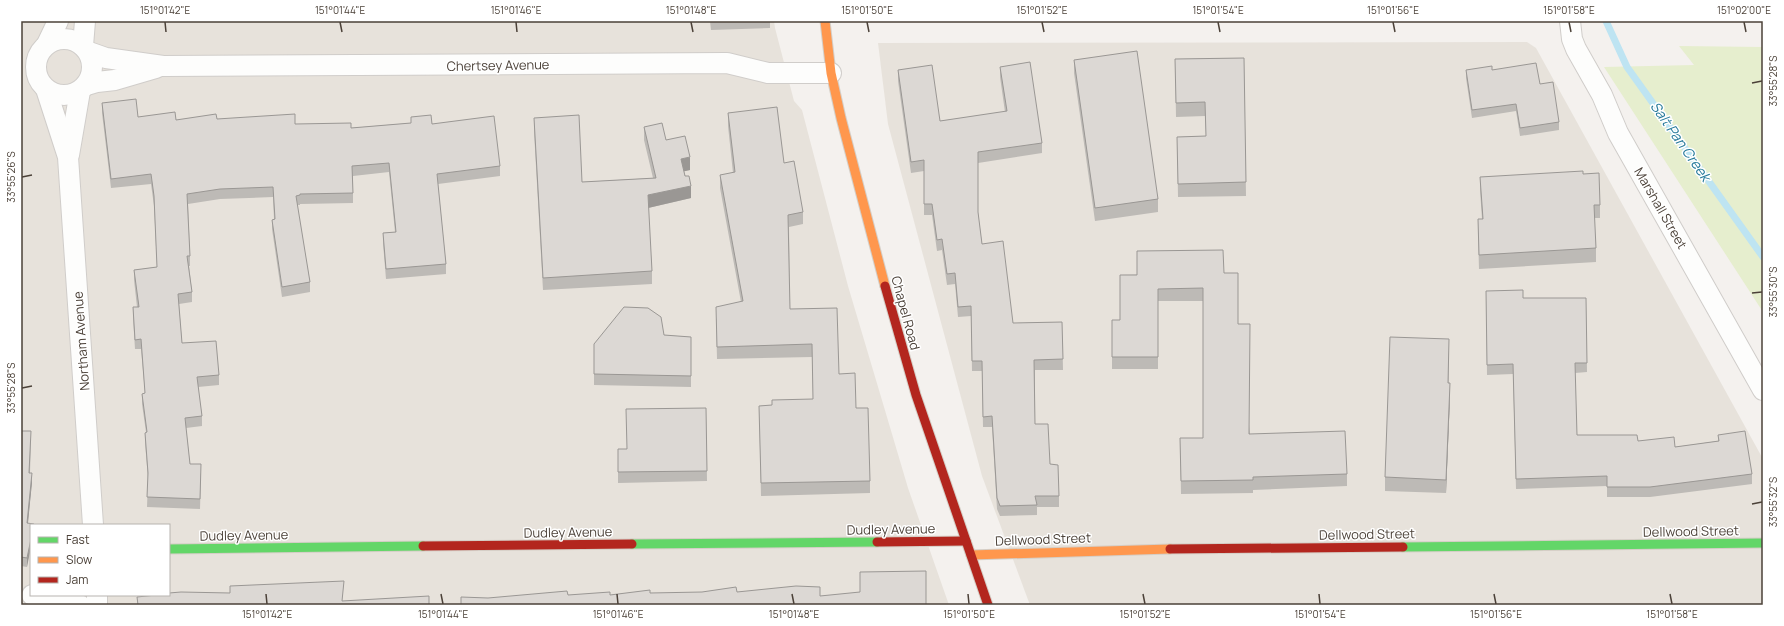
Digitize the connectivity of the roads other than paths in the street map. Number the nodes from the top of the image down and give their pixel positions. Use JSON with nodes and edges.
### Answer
{"nodes":[{"id":1,"x":58,"y":21,"type":"edge"},
{"id":2,"x":85,"y":21,"type":"edge"},
{"id":3,"x":826,"y":21,"type":"edge"},
{"id":4,"x":1570,"y":21,"type":"edge"},
{"id":5,"x":44,"y":47,"type":"junction"},
{"id":6,"x":86,"y":49,"type":"junction"},
{"id":7,"x":21,"y":53,"type":"edge"},
{"id":8,"x":163,"y":66,"type":"junction"},
{"id":9,"x":831,"y":73,"type":"junction"},
{"id":10,"x":35,"y":83,"type":"edge"},
{"id":11,"x":84,"y":88,"type":"junction"},
{"id":12,"x":68,"y":157,"type":"junction"},
{"id":13,"x":1763,"y":390,"type":"edge"},
{"id":14,"x":93,"y":524,"type":"edge"},
{"id":15,"x":966,"y":541,"type":"junction"},
{"id":16,"x":1763,"y":543,"type":"edge"},
{"id":17,"x":170,"y":549,"type":"edge"},
{"id":18,"x":971,"y":555,"type":"junction"},
{"id":19,"x":37,"y":596,"type":"edge"},
{"id":20,"x":80,"y":605,"type":"edge"},
{"id":21,"x":988,"y":605,"type":"edge"}],
"edges":[{"from":1,"to":5,"type":"street"},
{"from":2,"to":6,"type":"street"},
{"from":3,"to":9,"type":"street","name":"Chapel Road"},
{"from":4,"to":13,"type":"street","name":"Marshall Street"},
{"from":5,"to":6,"type":"street"},
{"from":5,"to":7,"type":"street"},
{"from":5,"to":10,"type":"street"},
{"from":6,"to":8,"type":"street","name":"Chertsey Avenue"},
{"from":6,"to":11,"type":"street"},
{"from":8,"to":9,"type":"street","name":"Chertsey Avenue"},
{"from":8,"to":11,"type":"street","name":"Chertsey Avenue"},
{"from":9,"to":15,"type":"street","name":"Chapel Road"},
{"from":10,"to":11,"type":"street"},
{"from":10,"to":12,"type":"street","name":"Northam Avenue"},
{"from":11,"to":12,"type":"street","name":"Northam Avenue"},
{"from":12,"to":14,"type":"street","name":"Northam Avenue"},
{"from":15,"to":17,"type":"street","name":"Dudley Avenue"},
{"from":15,"to":18,"type":"street","name":"Chapel Road"},
{"from":16,"to":18,"type":"street","name":"Dellwood Street"},
{"from":18,"to":21,"type":"street","name":"Chapel Road"},
{"from":19,"to":20,"type":"street"}]}
